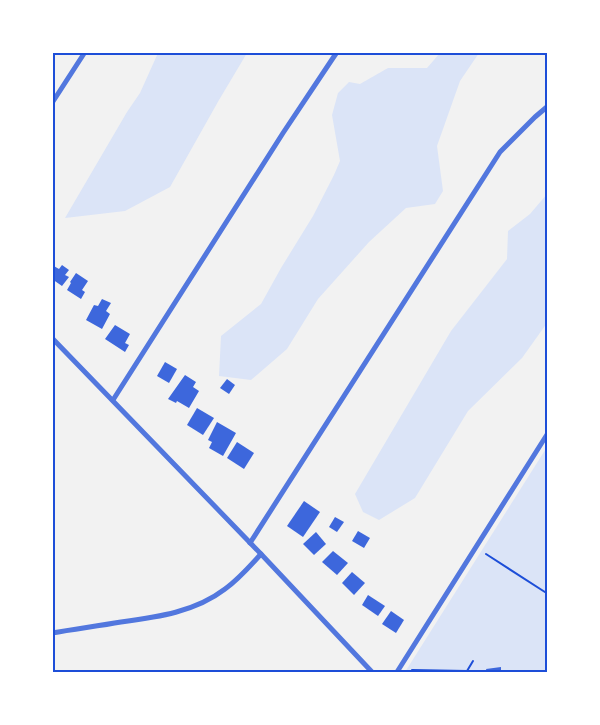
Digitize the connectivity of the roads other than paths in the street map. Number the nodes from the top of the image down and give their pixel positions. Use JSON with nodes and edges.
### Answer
{"nodes":[{"id":1,"x":85,"y":52,"type":"edge"},
{"id":2,"x":337,"y":52,"type":"edge"},
{"id":3,"x":52,"y":103,"type":"edge"},
{"id":4,"x":548,"y":106,"type":"edge"},
{"id":5,"x":53,"y":341,"type":"edge"},
{"id":6,"x":113,"y":400,"type":"junction"},
{"id":7,"x":548,"y":434,"type":"edge"},
{"id":8,"x":250,"y":543,"type":"junction"},
{"id":9,"x":260,"y":554,"type":"junction"},
{"id":10,"x":52,"y":633,"type":"edge"},
{"id":11,"x":372,"y":672,"type":"edge"},
{"id":12,"x":397,"y":672,"type":"edge"}],
"edges":[{"from":1,"to":3,"type":"street"},
{"from":2,"to":6,"type":"street"},
{"from":4,"to":8,"type":"street"},
{"from":5,"to":6,"type":"street"},
{"from":6,"to":8,"type":"street"},
{"from":7,"to":12,"type":"street"},
{"from":8,"to":9,"type":"street"},
{"from":9,"to":10,"type":"street"},
{"from":9,"to":11,"type":"street"}]}
